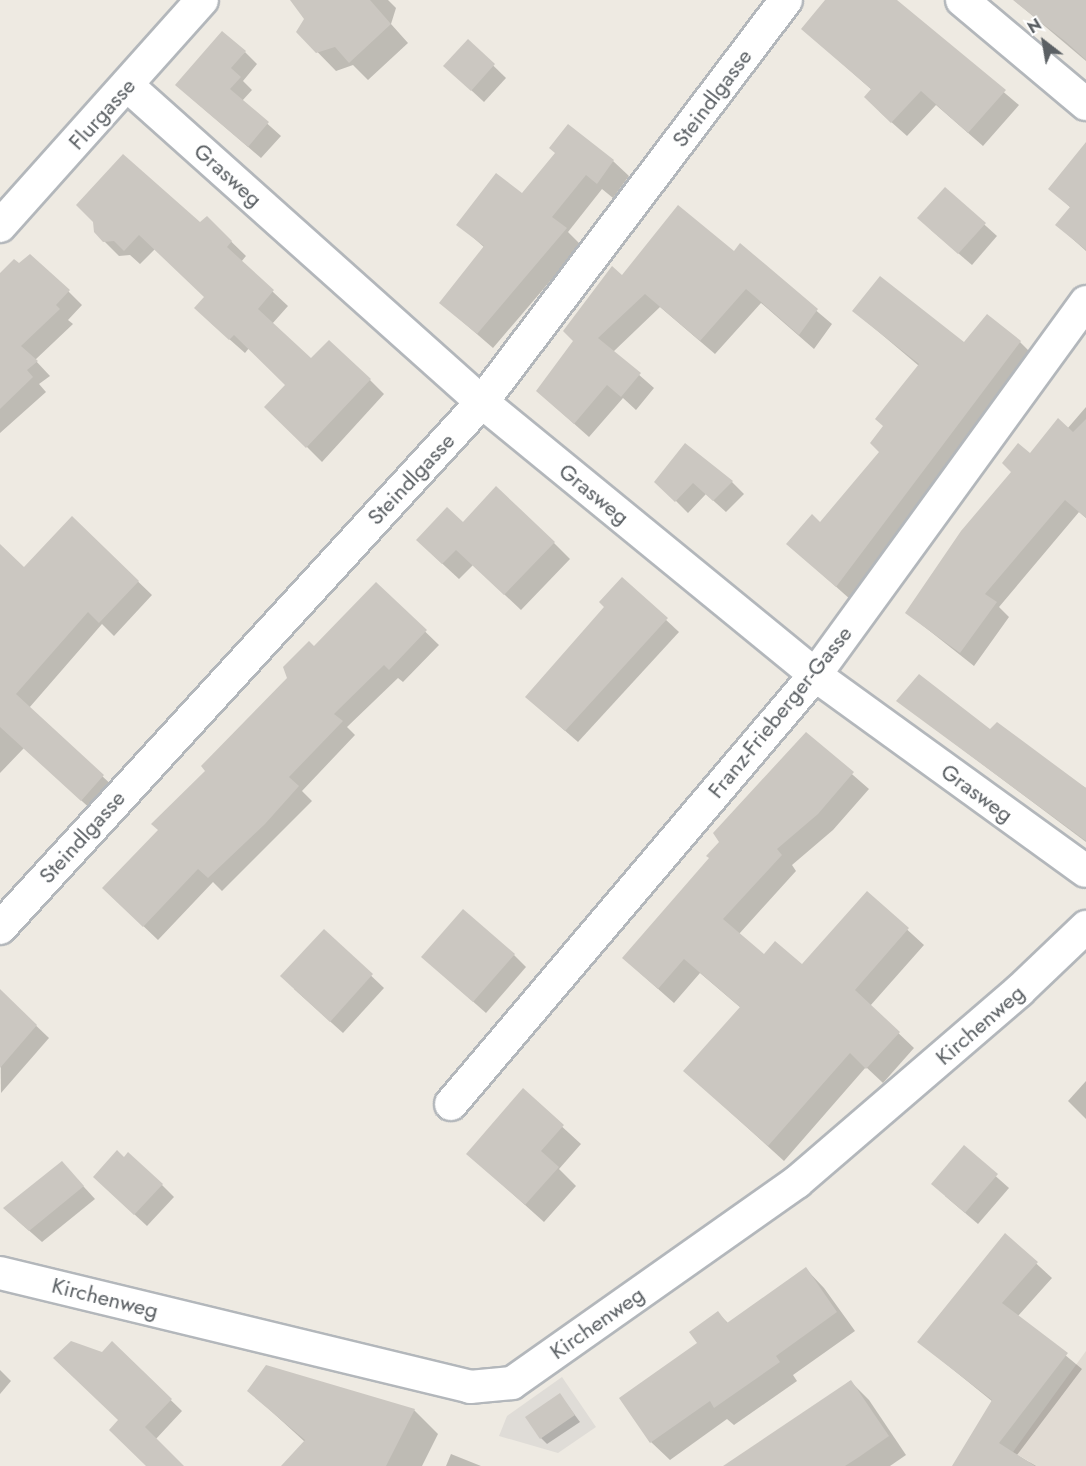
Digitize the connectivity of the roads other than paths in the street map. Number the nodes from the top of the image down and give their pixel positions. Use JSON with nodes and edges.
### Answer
{"nodes":[{"id":1,"x":202,"y":0,"type":"edge"},
{"id":2,"x":786,"y":0,"type":"edge"},
{"id":3,"x":962,"y":0,"type":"edge"},
{"id":4,"x":127,"y":85,"type":"junction"},
{"id":5,"x":1086,"y":104,"type":"edge"},
{"id":6,"x":0,"y":226,"type":"edge"},
{"id":7,"x":1086,"y":302,"type":"edge"},
{"id":8,"x":482,"y":402,"type":"junction"},
{"id":9,"x":815,"y":675,"type":"junction"},
{"id":10,"x":1086,"y":872,"type":"edge"},
{"id":11,"x":1086,"y":927,"type":"edge"},
{"id":12,"x":0,"y":928,"type":"edge"},
{"id":13,"x":451,"y":1104,"type":"dead end"},
{"id":14,"x":0,"y":1274,"type":"edge"}],
"edges":[{"from":1,"to":4,"type":"street","name":"Flurgasse"},
{"from":2,"to":8,"type":"street","name":"Steindlgasse"},
{"from":3,"to":5,"type":"street"},
{"from":4,"to":6,"type":"street","name":"Flurgasse"},
{"from":4,"to":8,"type":"street","name":"Grasweg"},
{"from":7,"to":9,"type":"street","name":"Franz-Frieberger-Gasse"},
{"from":8,"to":9,"type":"street","name":"Grasweg"},
{"from":8,"to":12,"type":"street","name":"Steindlgasse"},
{"from":9,"to":10,"type":"street","name":"Grasweg"},
{"from":9,"to":13,"type":"street","name":"Franz-Frieberger-Gasse"},
{"from":11,"to":14,"type":"street","name":"Kirchenweg"}]}
